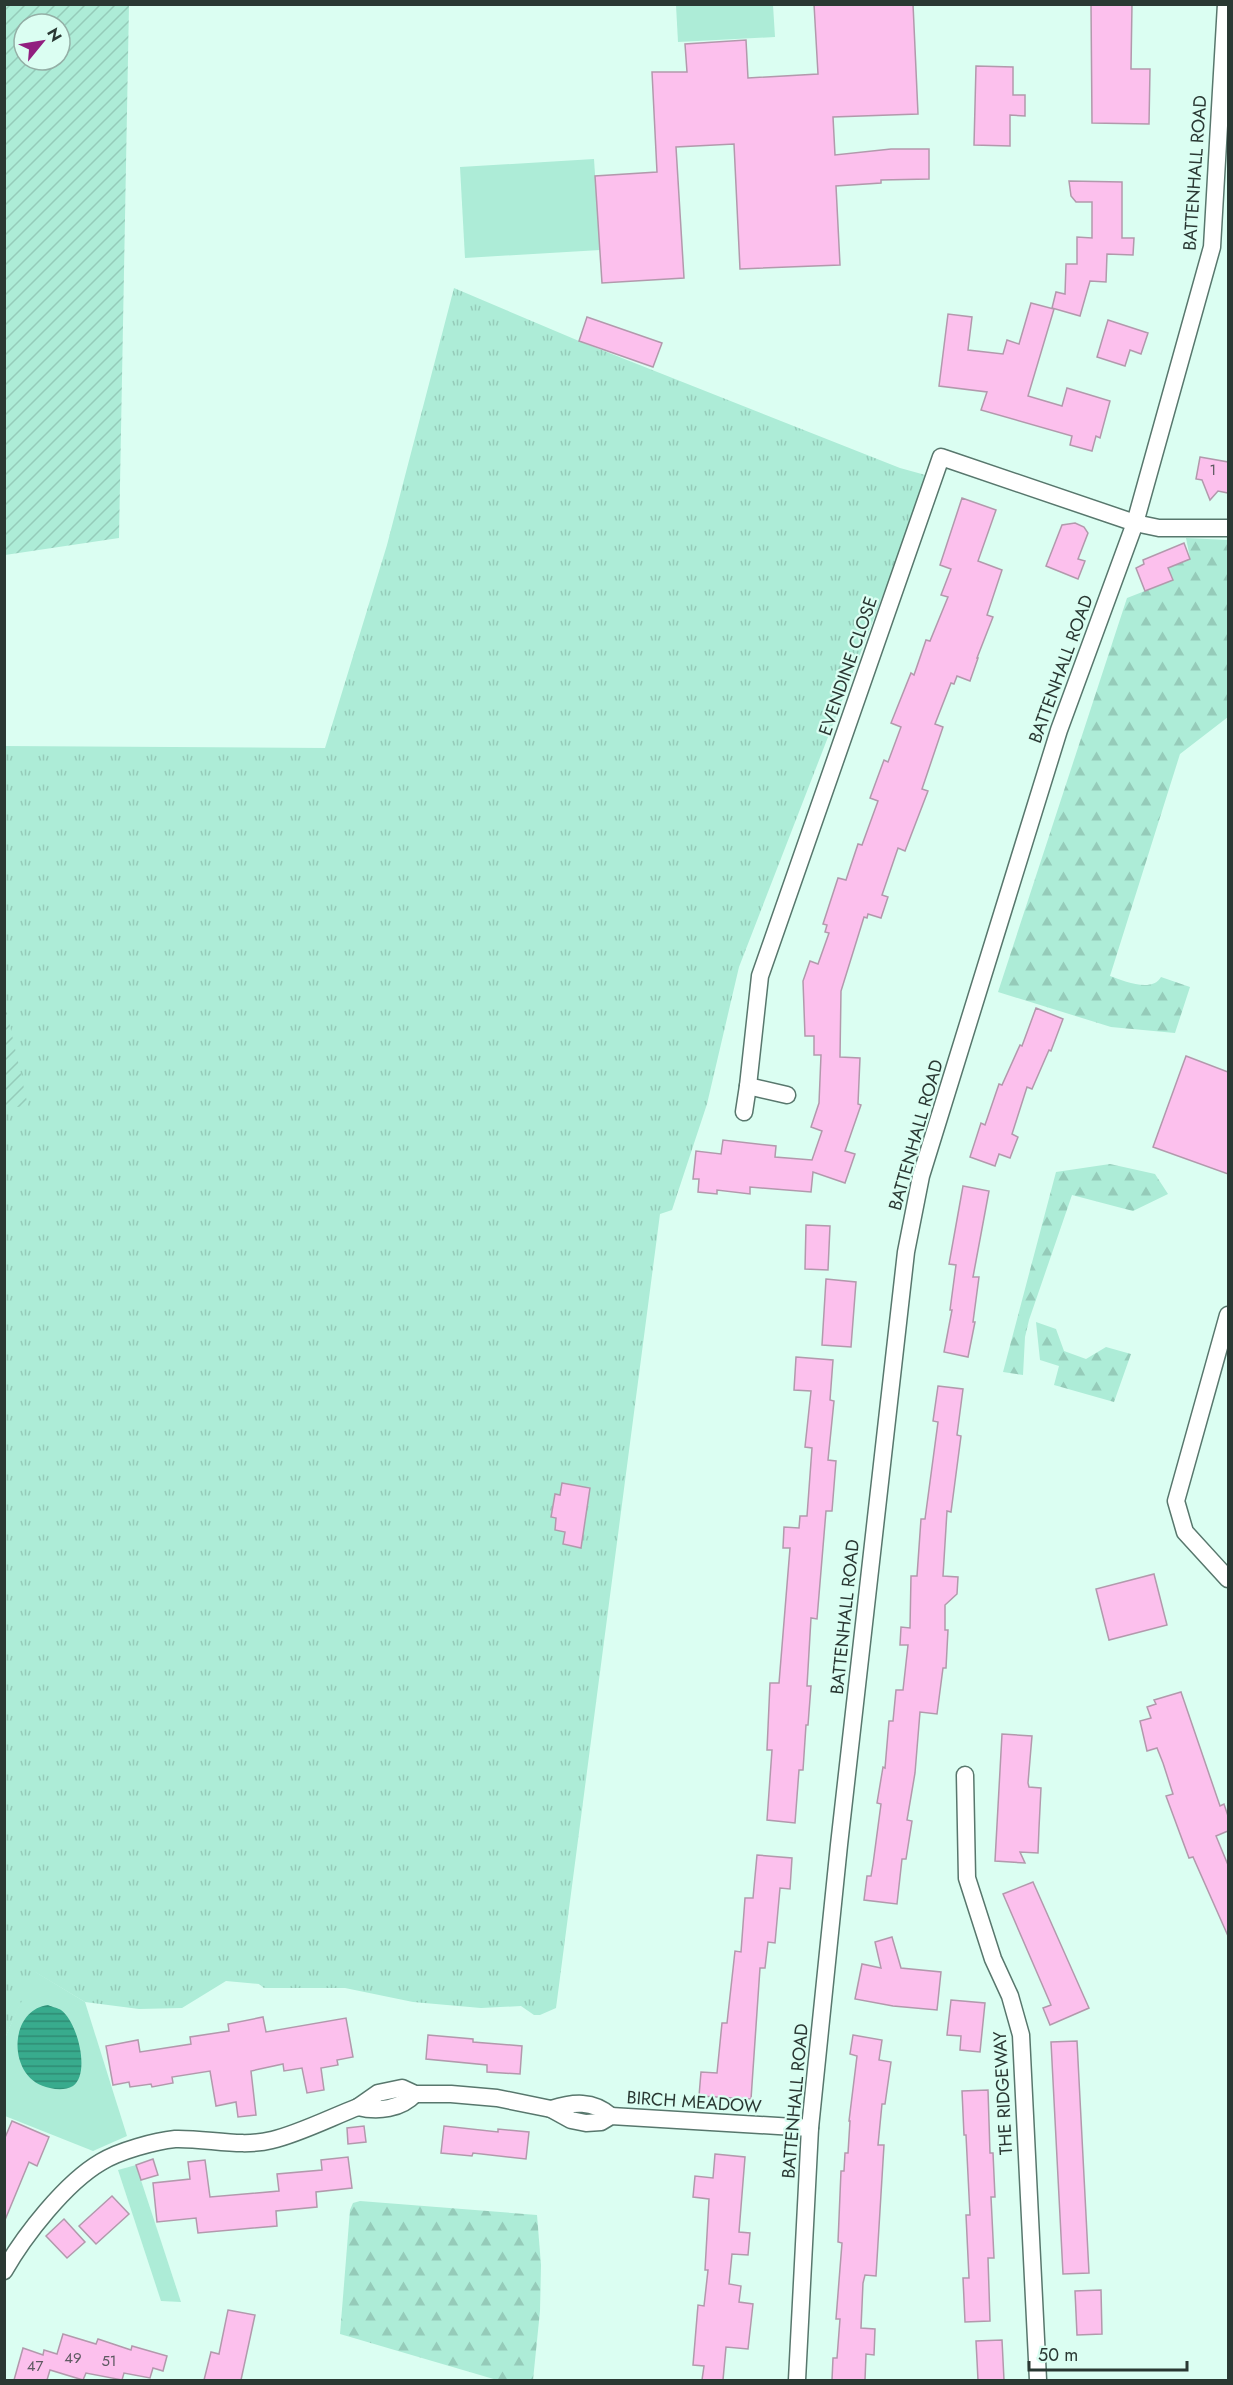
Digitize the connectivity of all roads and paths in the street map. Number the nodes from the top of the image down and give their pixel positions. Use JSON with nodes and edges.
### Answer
{"nodes":[{"id":1,"x":1226,"y":4,"type":"edge"},
{"id":2,"x":1135,"y":523,"type":"junction"},
{"id":3,"x":1228,"y":528,"type":"edge"},
{"id":4,"x":748,"y":1086,"type":"junction"},
{"id":5,"x":787,"y":1095,"type":"dead end"},
{"id":6,"x":744,"y":1112,"type":"dead end"},
{"id":7,"x":1228,"y":1315,"type":"edge"},
{"id":8,"x":1228,"y":1579,"type":"edge"},
{"id":9,"x":965,"y":1775,"type":"dead end"},
{"id":10,"x":810,"y":2128,"type":"junction"},
{"id":11,"x":4,"y":2271,"type":"edge"},
{"id":12,"x":797,"y":2380,"type":"edge"},
{"id":13,"x":1038,"y":2380,"type":"edge"}],
"edges":[{"from":1,"to":2,"type":"street","name":"BATTENHALL ROAD"},
{"from":2,"to":3,"type":"street"},
{"from":2,"to":4,"type":"street","name":"EVENDINE CLOSE"},
{"from":2,"to":10,"type":"street","name":"BATTENHALL ROAD"},
{"from":4,"to":5,"type":"street"},
{"from":4,"to":6,"type":"street","name":"EVENDINE CLOSE"},
{"from":7,"to":8,"type":"street"},
{"from":9,"to":13,"type":"street","name":"THE RIDGEWAY"},
{"from":10,"to":11,"type":"street","name":"BIRCH MEADOW"},
{"from":10,"to":12,"type":"street","name":"BATTENHALL ROAD"}]}
